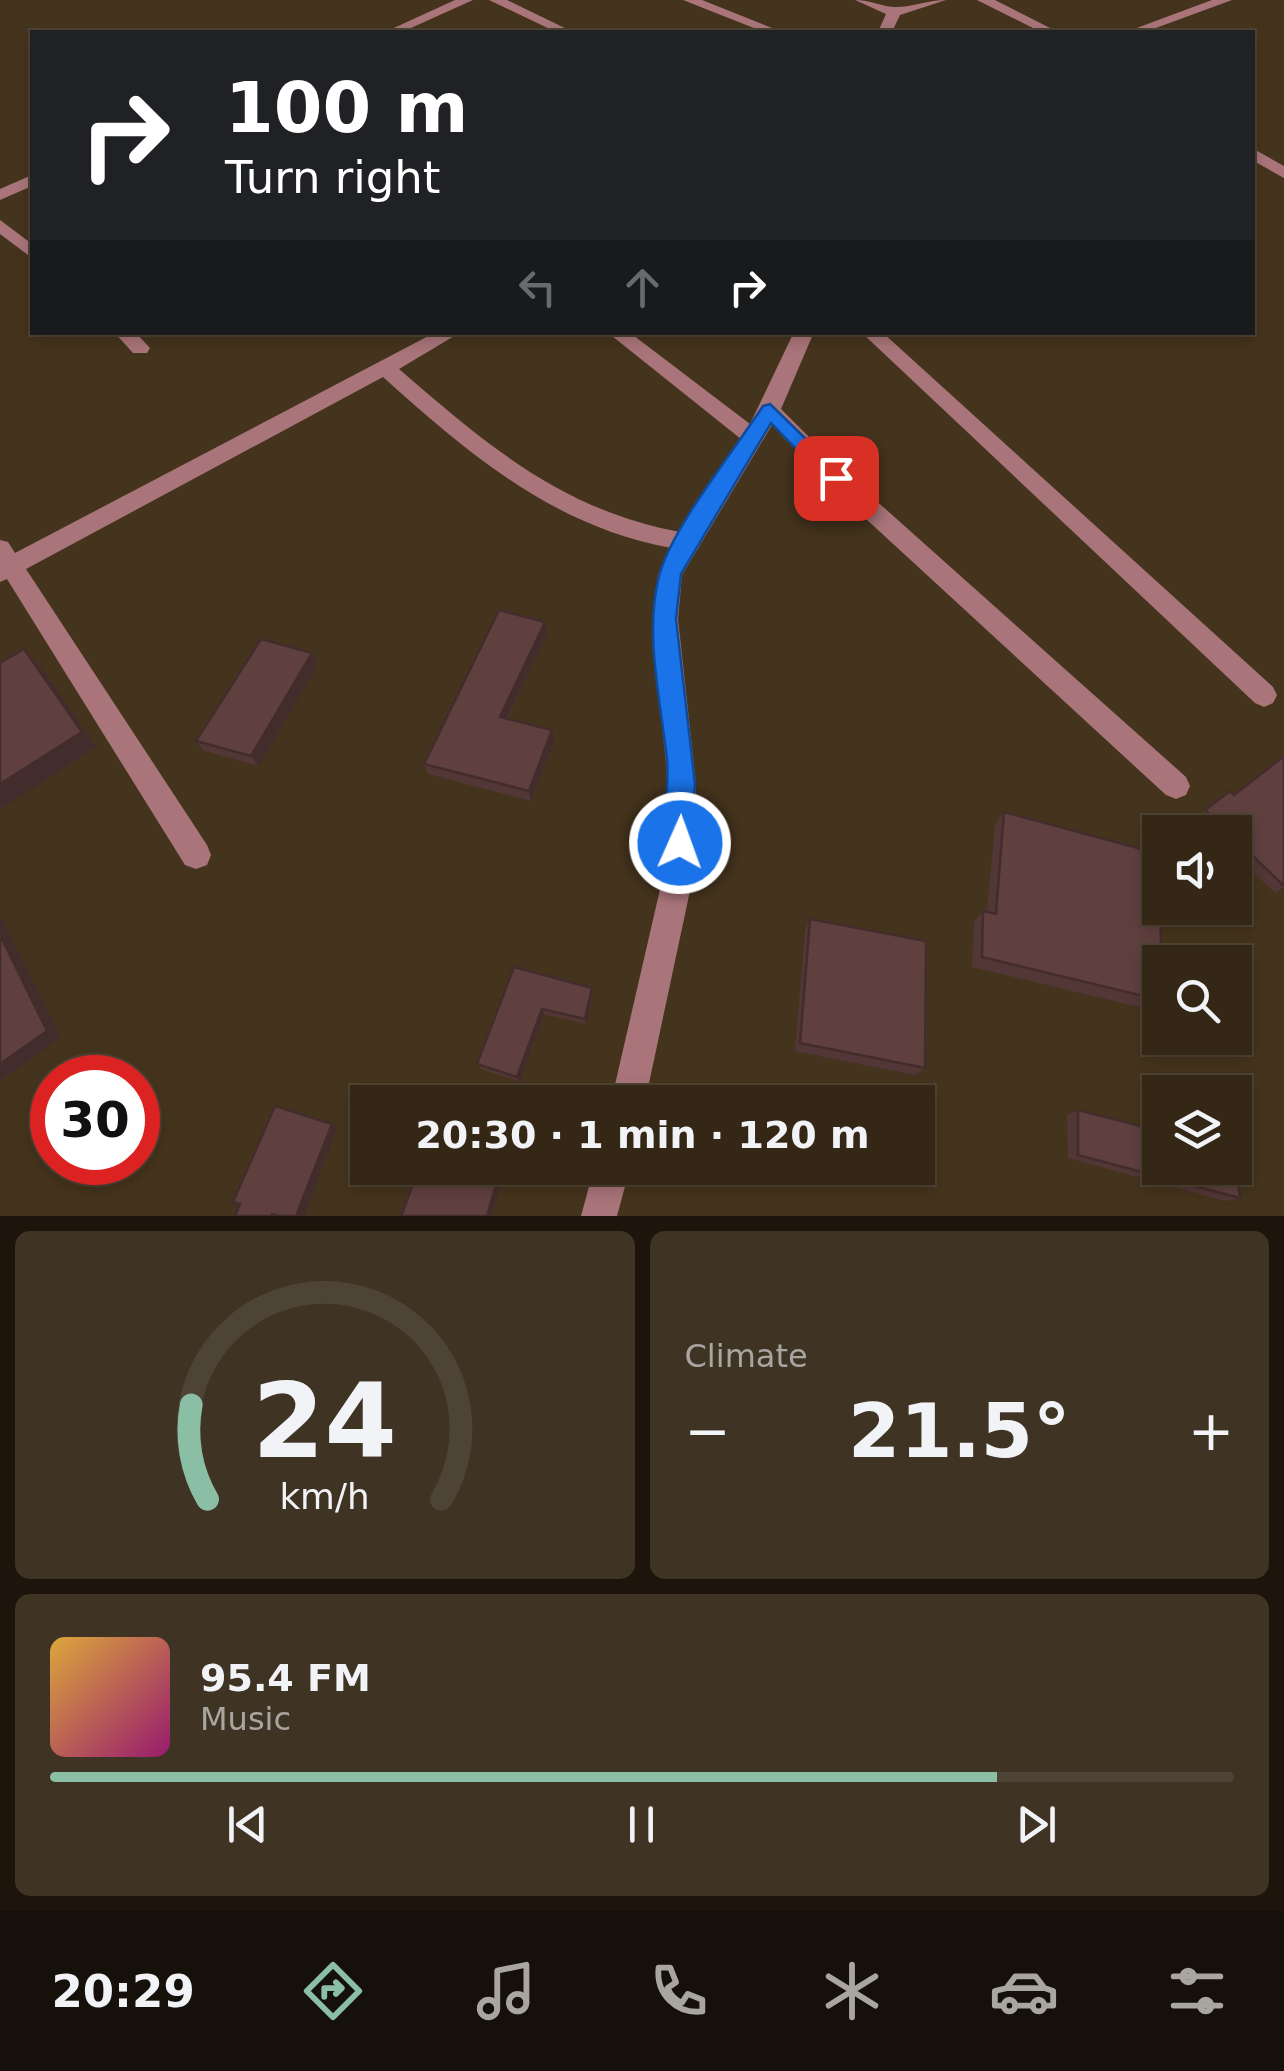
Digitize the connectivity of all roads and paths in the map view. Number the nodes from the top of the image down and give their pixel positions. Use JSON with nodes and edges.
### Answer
{"nodes":[{"id":1,"x":466,"y":0,"type":"edge"},
{"id":2,"x":496,"y":0,"type":"edge"},
{"id":3,"x":690,"y":0,"type":"edge"},
{"id":4,"x":862,"y":0,"type":"edge"},
{"id":5,"x":939,"y":0,"type":"edge"},
{"id":6,"x":984,"y":0,"type":"edge"},
{"id":7,"x":1225,"y":0,"type":"edge"},
{"id":8,"x":445,"y":4,"type":"edge"},
{"id":9,"x":894,"y":12,"type":"junction"},
{"id":10,"x":396,"y":30,"type":"edge"},
{"id":11,"x":562,"y":30,"type":"edge"},
{"id":12,"x":770,"y":30,"type":"edge"},
{"id":13,"x":886,"y":30,"type":"edge"},
{"id":14,"x":1047,"y":30,"type":"edge"},
{"id":15,"x":1139,"y":30,"type":"edge"},
{"id":16,"x":1255,"y":155,"type":"edge"},
{"id":17,"x":1284,"y":173,"type":"edge"},
{"id":18,"x":30,"y":181,"type":"edge"},
{"id":19,"x":0,"y":196,"type":"edge"},
{"id":20,"x":0,"y":224,"type":"edge"},
{"id":21,"x":30,"y":251,"type":"edge"},
{"id":22,"x":126,"y":335,"type":"edge"},
{"id":23,"x":447,"y":335,"type":"edge"},
{"id":24,"x":620,"y":335,"type":"edge"},
{"id":25,"x":803,"y":335,"type":"edge"},
{"id":26,"x":873,"y":335,"type":"edge"},
{"id":27,"x":140,"y":348,"type":"dead end"},
{"id":28,"x":386,"y":369,"type":"junction"},
{"id":29,"x":770,"y":410,"type":"junction"},
{"id":30,"x":753,"y":437,"type":"junction"},
{"id":31,"x":686,"y":542,"type":"junction"},
{"id":32,"x":4,"y":562,"type":"edge"},
{"id":33,"x":1264,"y":696,"type":"dead end"},
{"id":34,"x":1176,"y":786,"type":"dead end"},
{"id":35,"x":196,"y":855,"type":"dead end"},
{"id":36,"x":632,"y":1085,"type":"edge"},
{"id":37,"x":607,"y":1185,"type":"edge"},
{"id":38,"x":599,"y":1216,"type":"edge"}],
"edges":[{"from":1,"to":8,"type":"street"},
{"from":2,"to":11,"type":"street"},
{"from":3,"to":12,"type":"street"},
{"from":4,"to":9,"type":"street"},
{"from":5,"to":9,"type":"street"},
{"from":6,"to":14,"type":"street"},
{"from":7,"to":15,"type":"street"},
{"from":8,"to":10,"type":"street"},
{"from":9,"to":13,"type":"street"},
{"from":16,"to":17,"type":"street"},
{"from":18,"to":19,"type":"street"},
{"from":20,"to":21,"type":"street"},
{"from":22,"to":27,"type":"street"},
{"from":23,"to":28,"type":"street"},
{"from":24,"to":30,"type":"street"},
{"from":25,"to":29,"type":"street"},
{"from":26,"to":33,"type":"street"},
{"from":28,"to":31,"type":"street"},
{"from":28,"to":32,"type":"street"},
{"from":29,"to":30,"type":"street"},
{"from":29,"to":34,"type":"street"},
{"from":30,"to":31,"type":"street"},
{"from":31,"to":36,"type":"street"},
{"from":32,"to":35,"type":"street"},
{"from":37,"to":38,"type":"street"}]}
